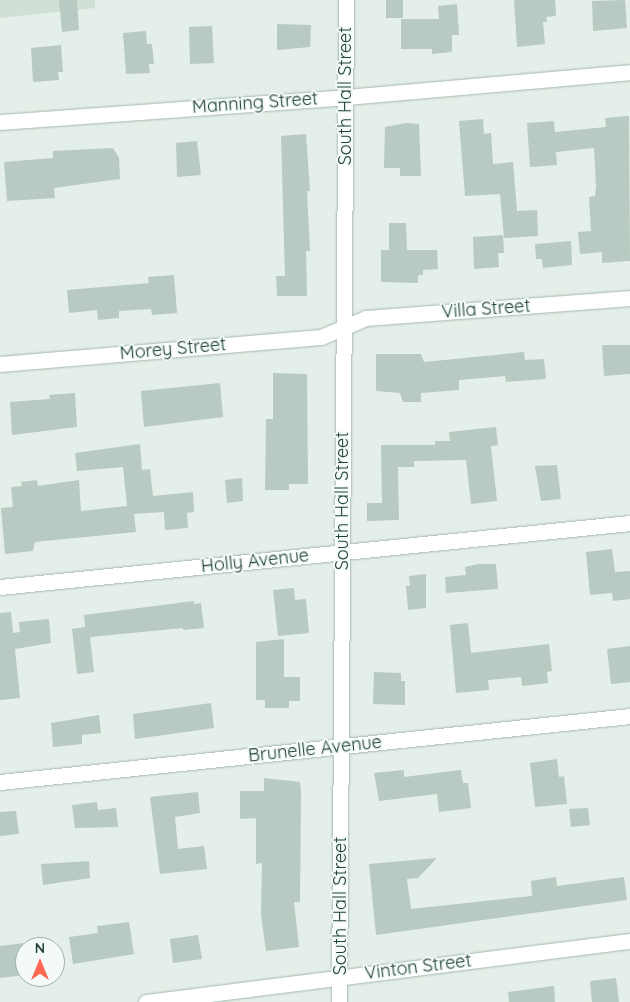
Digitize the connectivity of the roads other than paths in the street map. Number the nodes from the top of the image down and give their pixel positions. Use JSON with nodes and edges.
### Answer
{"nodes":[{"id":1,"x":346,"y":0,"type":"edge"},
{"id":2,"x":630,"y":72,"type":"edge"},
{"id":3,"x":345,"y":97,"type":"junction"},
{"id":4,"x":0,"y":122,"type":"edge"},
{"id":5,"x":630,"y":298,"type":"edge"},
{"id":6,"x":344,"y":325,"type":"junction"},
{"id":7,"x":0,"y":364,"type":"edge"},
{"id":8,"x":630,"y":523,"type":"edge"},
{"id":9,"x":342,"y":551,"type":"junction"},
{"id":10,"x":0,"y":588,"type":"edge"},
{"id":11,"x":630,"y":716,"type":"edge"},
{"id":12,"x":341,"y":747,"type":"junction"},
{"id":13,"x":0,"y":782,"type":"edge"},
{"id":14,"x":630,"y":941,"type":"edge"},
{"id":15,"x":339,"y":977,"type":"junction"},
{"id":16,"x":146,"y":1002,"type":"edge"},
{"id":17,"x":339,"y":1002,"type":"edge"}],
"edges":[{"from":1,"to":3,"type":"street","name":"South Hall Street"},
{"from":2,"to":3,"type":"street","name":"Manning Street"},
{"from":3,"to":4,"type":"street","name":"Manning Street"},
{"from":3,"to":6,"type":"street","name":"South Hall Street"},
{"from":5,"to":6,"type":"street","name":"Villa Street"},
{"from":6,"to":7,"type":"street","name":"Morey Street"},
{"from":6,"to":9,"type":"street","name":"South Hall Street"},
{"from":8,"to":9,"type":"street","name":"Holly Avenue"},
{"from":9,"to":10,"type":"street","name":"Holly Avenue"},
{"from":9,"to":12,"type":"street","name":"South Hall Street"},
{"from":11,"to":12,"type":"street","name":"Brunelle Avenue"},
{"from":12,"to":13,"type":"street","name":"Brunelle Avenue"},
{"from":12,"to":15,"type":"street","name":"South Hall Street"},
{"from":14,"to":15,"type":"street","name":"Vinton Street"},
{"from":15,"to":16,"type":"street","name":"Vinton Street"},
{"from":15,"to":17,"type":"street","name":"South Hall Street"}]}
